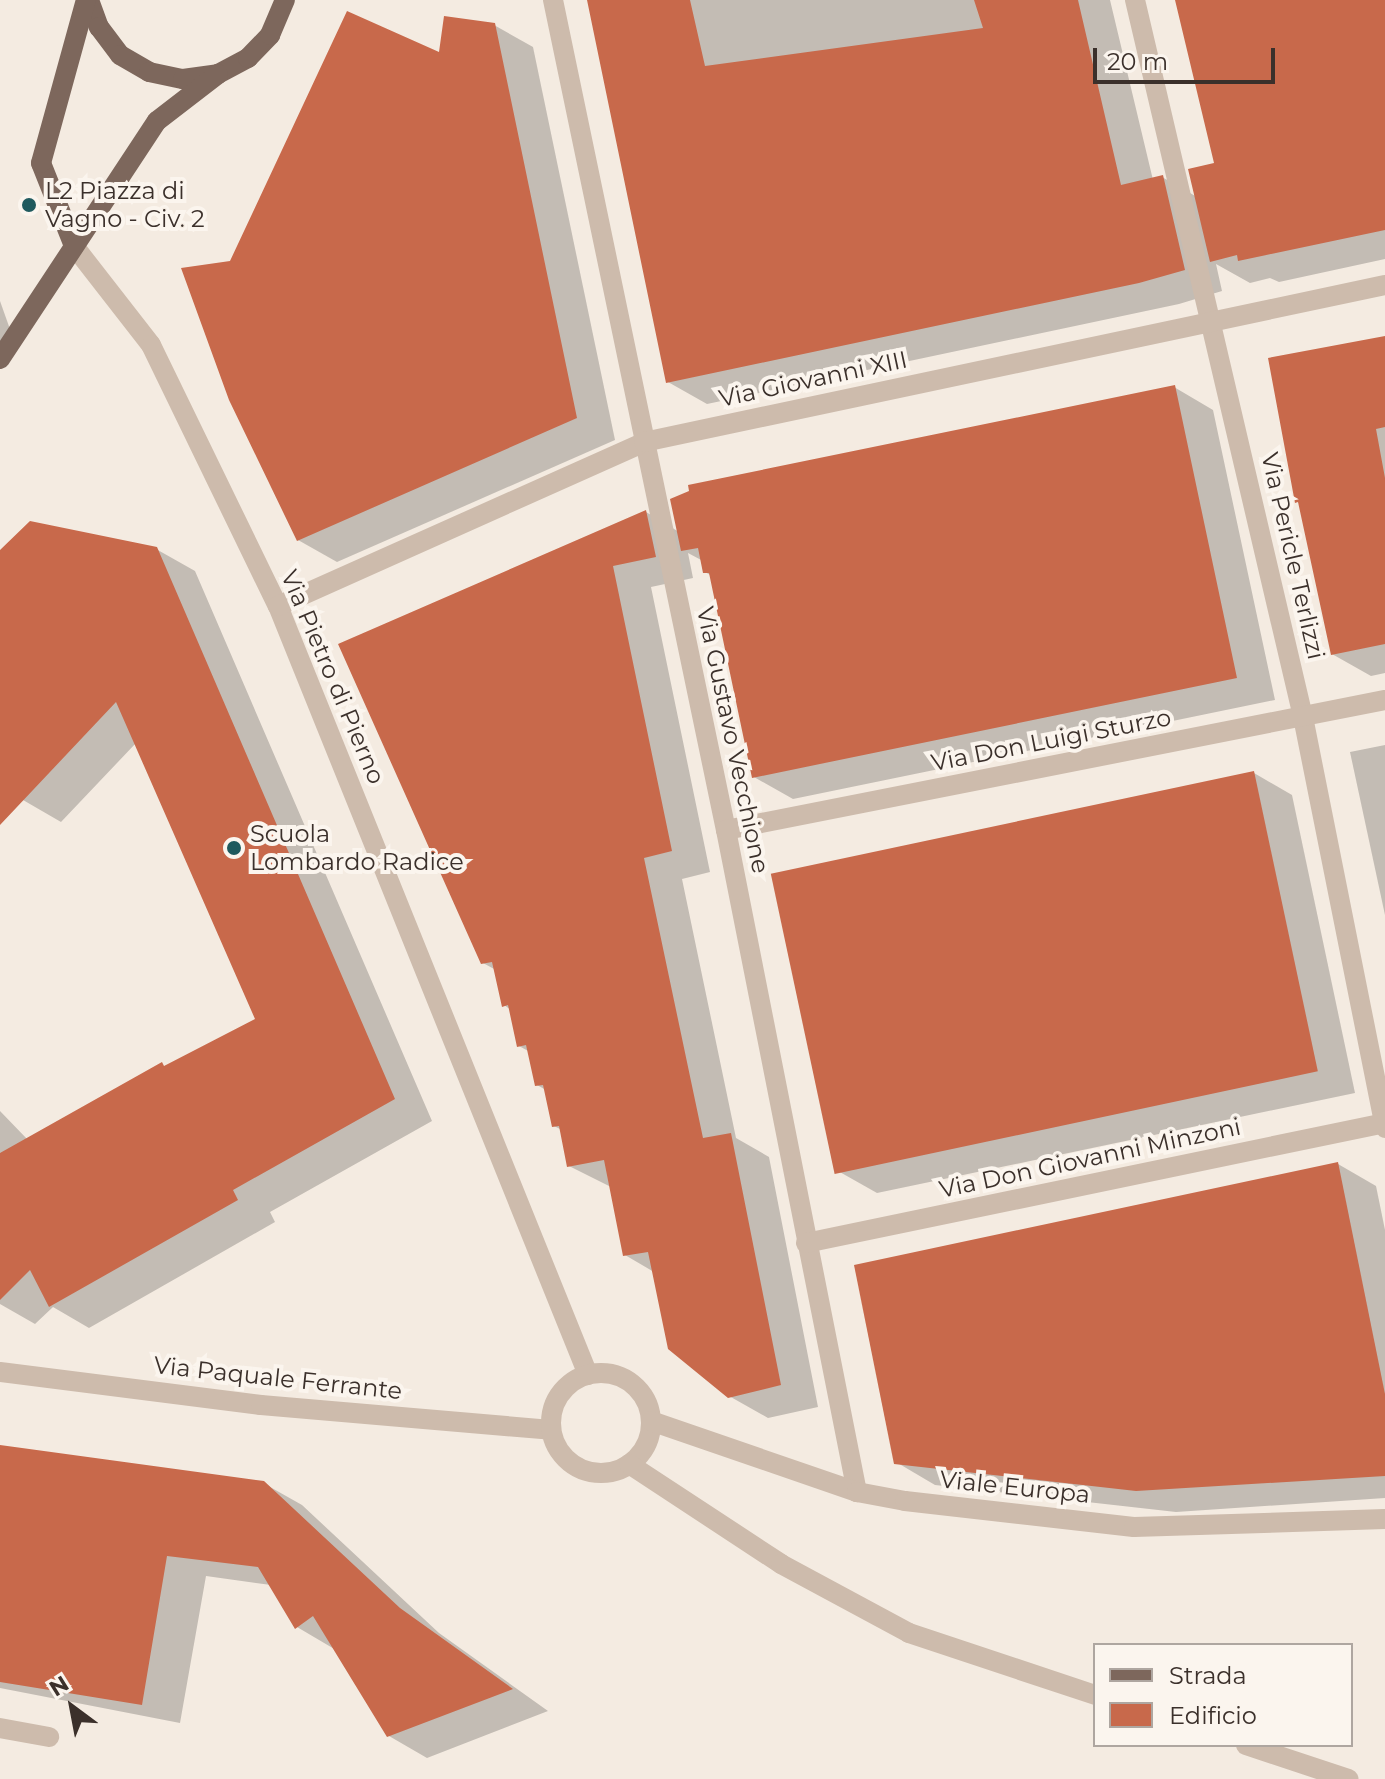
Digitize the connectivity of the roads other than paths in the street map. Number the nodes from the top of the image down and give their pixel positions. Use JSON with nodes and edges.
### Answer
{"nodes":[{"id":1,"x":88,"y":0,"type":"edge"},
{"id":2,"x":285,"y":0,"type":"edge"},
{"id":3,"x":553,"y":0,"type":"edge"},
{"id":4,"x":1135,"y":0,"type":"edge"},
{"id":5,"x":218,"y":74,"type":"junction"},
{"id":6,"x":74,"y":246,"type":"junction"},
{"id":7,"x":1385,"y":285,"type":"edge"},
{"id":8,"x":1213,"y":319,"type":"junction"},
{"id":9,"x":0,"y":359,"type":"edge"},
{"id":10,"x":644,"y":442,"type":"junction"},
{"id":11,"x":278,"y":606,"type":"junction"},
{"id":12,"x":1385,"y":700,"type":"edge"},
{"id":13,"x":1303,"y":717,"type":"junction"},
{"id":14,"x":726,"y":830,"type":"junction"},
{"id":15,"x":1385,"y":1124,"type":"edge"},
{"id":16,"x":806,"y":1243,"type":"junction"},
{"id":17,"x":0,"y":1372,"type":"edge"},
{"id":18,"x":588,"y":1375,"type":"junction"},
{"id":19,"x":651,"y":1421,"type":"junction"},
{"id":20,"x":551,"y":1430,"type":"junction"},
{"id":21,"x":629,"y":1464,"type":"junction"},
{"id":22,"x":857,"y":1492,"type":"junction"},
{"id":23,"x":1385,"y":1519,"type":"edge"},
{"id":24,"x":1093,"y":1694,"type":"edge"},
{"id":25,"x":0,"y":1728,"type":"edge"},
{"id":26,"x":49,"y":1737,"type":"dead end"},
{"id":27,"x":1252,"y":1747,"type":"edge"},
{"id":28,"x":1348,"y":1779,"type":"edge"}],
"edges":[{"from":1,"to":5,"type":"main road"},
{"from":1,"to":6,"type":"main road"},
{"from":2,"to":5,"type":"main road"},
{"from":3,"to":10,"type":"street","name":"Via Gustavo Vecchione"},
{"from":4,"to":8,"type":"street","name":"Via Pericle Terlizzi"},
{"from":5,"to":6,"type":"main road"},
{"from":6,"to":9,"type":"main road"},
{"from":6,"to":11,"type":"street","name":"Via Pietro di Pierno"},
{"from":7,"to":8,"type":"street","name":"Via Giovanni XIII"},
{"from":8,"to":10,"type":"street","name":"Via Giovanni XIII"},
{"from":8,"to":13,"type":"street","name":"Via Pericle Terlizzi"},
{"from":10,"to":11,"type":"street","name":"Via Giovanni XIII"},
{"from":10,"to":14,"type":"street","name":"Via Gustavo Vecchione"},
{"from":11,"to":18,"type":"street","name":"Via Pietro di Pierno"},
{"from":12,"to":13,"type":"street","name":"Via Don Luigi Sturzo"},
{"from":13,"to":14,"type":"street","name":"Via Don Luigi Sturzo"},
{"from":13,"to":15,"type":"street","name":"Via Pericle Terlizzi"},
{"from":14,"to":16,"type":"street","name":"Via Gustavo Vecchione"},
{"from":15,"to":16,"type":"street","name":"Via Don Giovanni Minzoni"},
{"from":16,"to":22,"type":"street","name":"Via Gustavo Vecchione"},
{"from":17,"to":20,"type":"street","name":"Via Paquale Ferrante"},
{"from":18,"to":19,"type":"street"},
{"from":18,"to":20,"type":"street"},
{"from":19,"to":21,"type":"street"},
{"from":19,"to":22,"type":"street","name":"Viale Europa"},
{"from":20,"to":21,"type":"street"},
{"from":21,"to":24,"type":"street"},
{"from":22,"to":23,"type":"street","name":"Viale Europa"},
{"from":25,"to":26,"type":"street"},
{"from":27,"to":28,"type":"street"}]}
